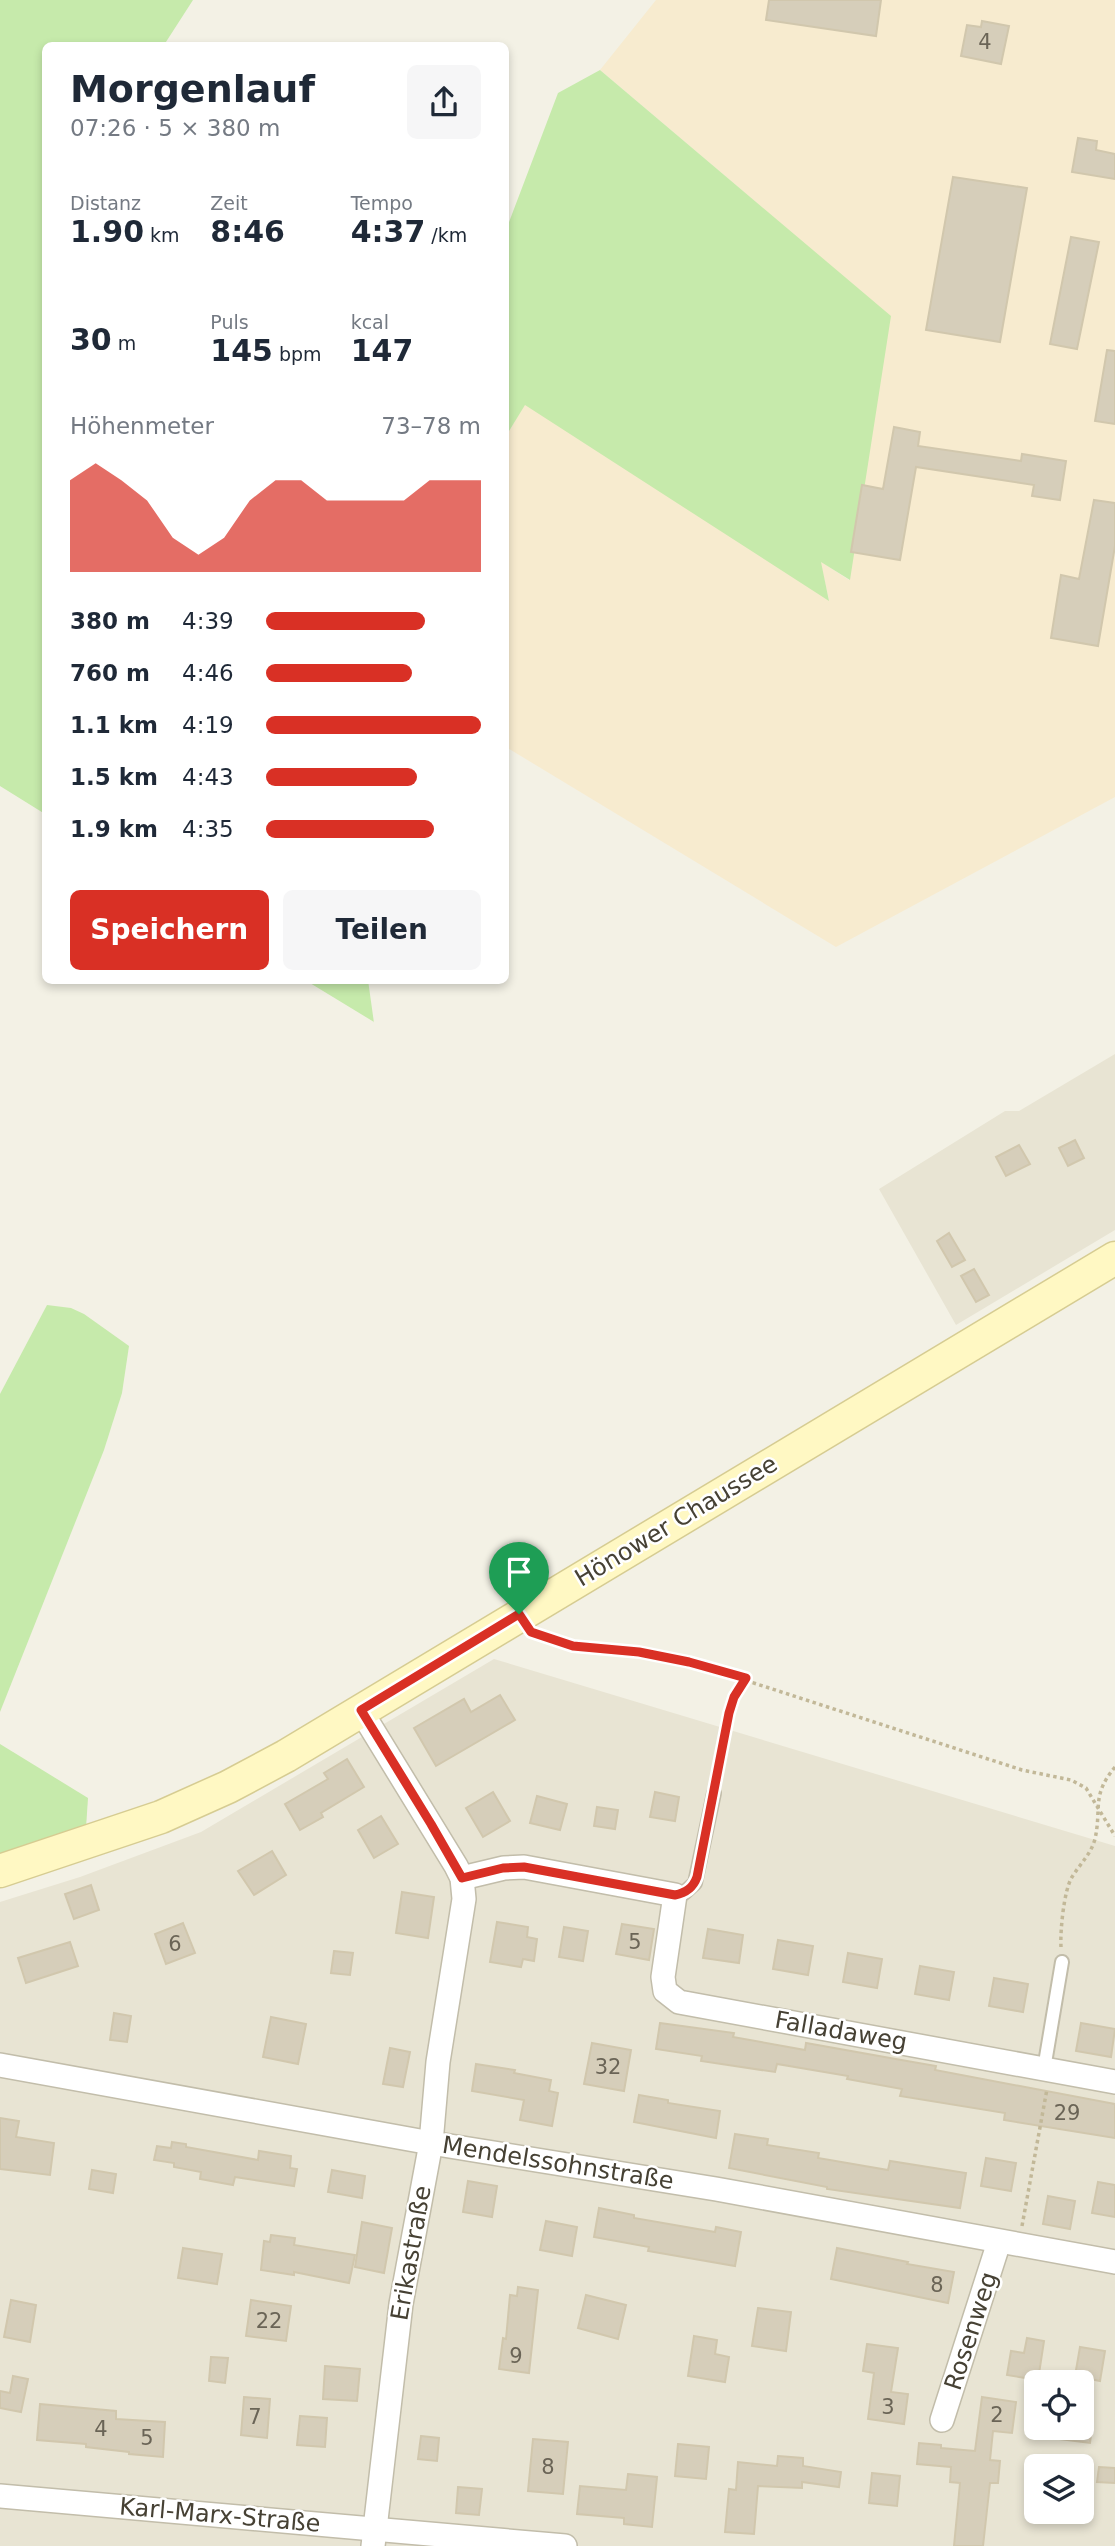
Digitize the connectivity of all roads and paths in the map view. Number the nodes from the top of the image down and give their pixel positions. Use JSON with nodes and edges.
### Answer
{"nodes":[{"id":1,"x":1115,"y":1258,"type":"edge"},
{"id":2,"x":519,"y":1614,"type":"junction"},
{"id":3,"x":746,"y":1678,"type":"junction"},
{"id":4,"x":361,"y":1710,"type":"junction"},
{"id":5,"x":1115,"y":1767,"type":"edge"},
{"id":6,"x":714,"y":1793,"type":"joint"},
{"id":7,"x":1097,"y":1804,"type":"junction"},
{"id":8,"x":1115,"y":1836,"type":"edge"},
{"id":9,"x":0,"y":1871,"type":"edge"},
{"id":10,"x":462,"y":1878,"type":"junction"},
{"id":11,"x":675,"y":1895,"type":"junction"},
{"id":12,"x":1062,"y":1962,"type":"joint"},
{"id":13,"x":0,"y":2065,"type":"edge"},
{"id":14,"x":1047,"y":2069,"type":"junction"},
{"id":15,"x":1115,"y":2082,"type":"edge"},
{"id":16,"x":431,"y":2143,"type":"junction"},
{"id":17,"x":1009,"y":2244,"type":"junction"},
{"id":18,"x":1115,"y":2262,"type":"edge"},
{"id":19,"x":942,"y":2420,"type":"dead end"},
{"id":20,"x":0,"y":2496,"type":"edge"},
{"id":21,"x":374,"y":2537,"type":"edge"},
{"id":22,"x":565,"y":2546,"type":"edge"}],
"edges":[{"from":1,"to":2,"type":"street","name":"Hönower Chaussee"},
{"from":2,"to":3,"type":"path"},
{"from":2,"to":4,"type":"street","name":"Hönower Chaussee"},
{"from":3,"to":6,"type":"path"},
{"from":3,"to":7,"type":"path"},
{"from":4,"to":9,"type":"street","name":"Hönower Chaussee"},
{"from":4,"to":10,"type":"street","name":"Erikastraße"},
{"from":5,"to":7,"type":"path"},
{"from":6,"to":11,"type":"lane"},
{"from":7,"to":8,"type":"path"},
{"from":7,"to":12,"type":"path"},
{"from":10,"to":11,"type":"street"},
{"from":10,"to":16,"type":"street","name":"Erikastraße"},
{"from":11,"to":14,"type":"street","name":"Falladaweg"},
{"from":12,"to":14,"type":"lane"},
{"from":13,"to":16,"type":"street","name":"Mendelssohnstraße"},
{"from":14,"to":15,"type":"street","name":"Falladaweg"},
{"from":14,"to":17,"type":"path"},
{"from":16,"to":17,"type":"street","name":"Mendelssohnstraße"},
{"from":16,"to":21,"type":"street","name":"Erikastraße"},
{"from":17,"to":18,"type":"street","name":"Mendelssohnstraße"},
{"from":17,"to":19,"type":"street","name":"Rosenweg"},
{"from":20,"to":21,"type":"street","name":"Karl-Marx-Straße"},
{"from":21,"to":22,"type":"street","name":"Karl-Marx-Straße"}]}
